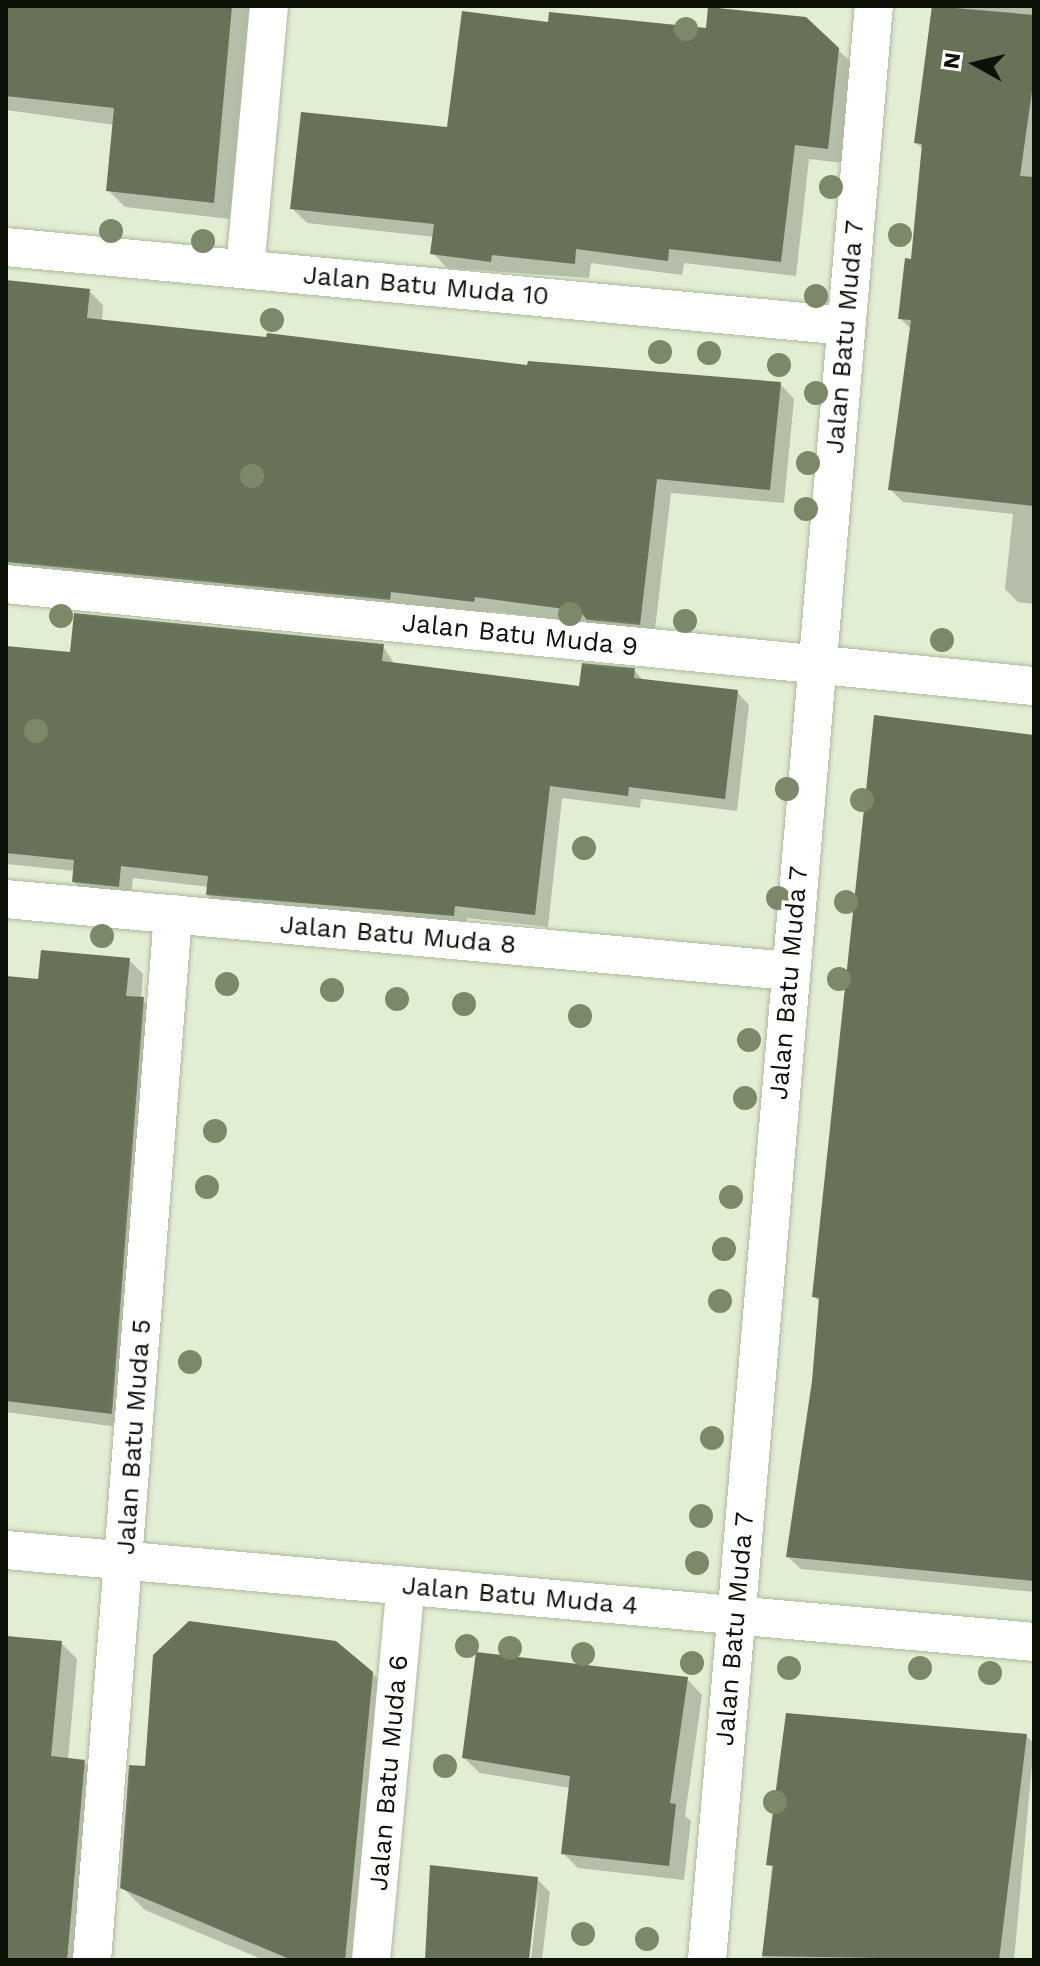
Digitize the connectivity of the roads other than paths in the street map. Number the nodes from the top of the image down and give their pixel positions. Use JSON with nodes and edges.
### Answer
{"nodes":[{"id":1,"x":269,"y":6,"type":"edge"},
{"id":2,"x":874,"y":6,"type":"edge"},
{"id":3,"x":6,"y":247,"type":"edge"},
{"id":4,"x":245,"y":269,"type":"junction"},
{"id":5,"x":846,"y":326,"type":"junction"},
{"id":6,"x":6,"y":584,"type":"edge"},
{"id":7,"x":817,"y":664,"type":"junction"},
{"id":8,"x":1034,"y":686,"type":"edge"},
{"id":9,"x":6,"y":899,"type":"edge"},
{"id":10,"x":173,"y":914,"type":"junction"},
{"id":11,"x":789,"y":971,"type":"junction"},
{"id":12,"x":6,"y":1550,"type":"edge"},
{"id":13,"x":125,"y":1561,"type":"junction"},
{"id":14,"x":406,"y":1586,"type":"junction"},
{"id":15,"x":736,"y":1615,"type":"junction"},
{"id":16,"x":1034,"y":1642,"type":"edge"},
{"id":17,"x":92,"y":1960,"type":"edge"},
{"id":18,"x":371,"y":1960,"type":"edge"},
{"id":19,"x":707,"y":1960,"type":"edge"}],
"edges":[{"from":1,"to":4,"type":"street"},
{"from":2,"to":5,"type":"street","name":"Jalan Batu Muda 7"},
{"from":3,"to":4,"type":"street","name":"Jalan Batu Muda 10"},
{"from":4,"to":5,"type":"street","name":"Jalan Batu Muda 10"},
{"from":5,"to":7,"type":"street","name":"Jalan Batu Muda 7"},
{"from":6,"to":7,"type":"street","name":"Jalan Batu Muda 9"},
{"from":7,"to":8,"type":"street","name":"Jalan Batu Muda 9"},
{"from":7,"to":11,"type":"street","name":"Jalan Batu Muda 7"},
{"from":9,"to":10,"type":"street","name":"Jalan Batu Muda 8"},
{"from":10,"to":11,"type":"street","name":"Jalan Batu Muda 8"},
{"from":10,"to":13,"type":"street","name":"Jalan Batu Muda 5"},
{"from":11,"to":15,"type":"street","name":"Jalan Batu Muda 7"},
{"from":12,"to":13,"type":"street","name":"Jalan Batu Muda 4"},
{"from":13,"to":14,"type":"street","name":"Jalan Batu Muda 4"},
{"from":13,"to":17,"type":"street","name":"Jalan Batu Muda 5"},
{"from":14,"to":15,"type":"street","name":"Jalan Batu Muda 4"},
{"from":14,"to":18,"type":"street","name":"Jalan Batu Muda 6"},
{"from":15,"to":16,"type":"street","name":"Jalan Batu Muda 4"},
{"from":15,"to":19,"type":"street","name":"Jalan Batu Muda 7"}]}
